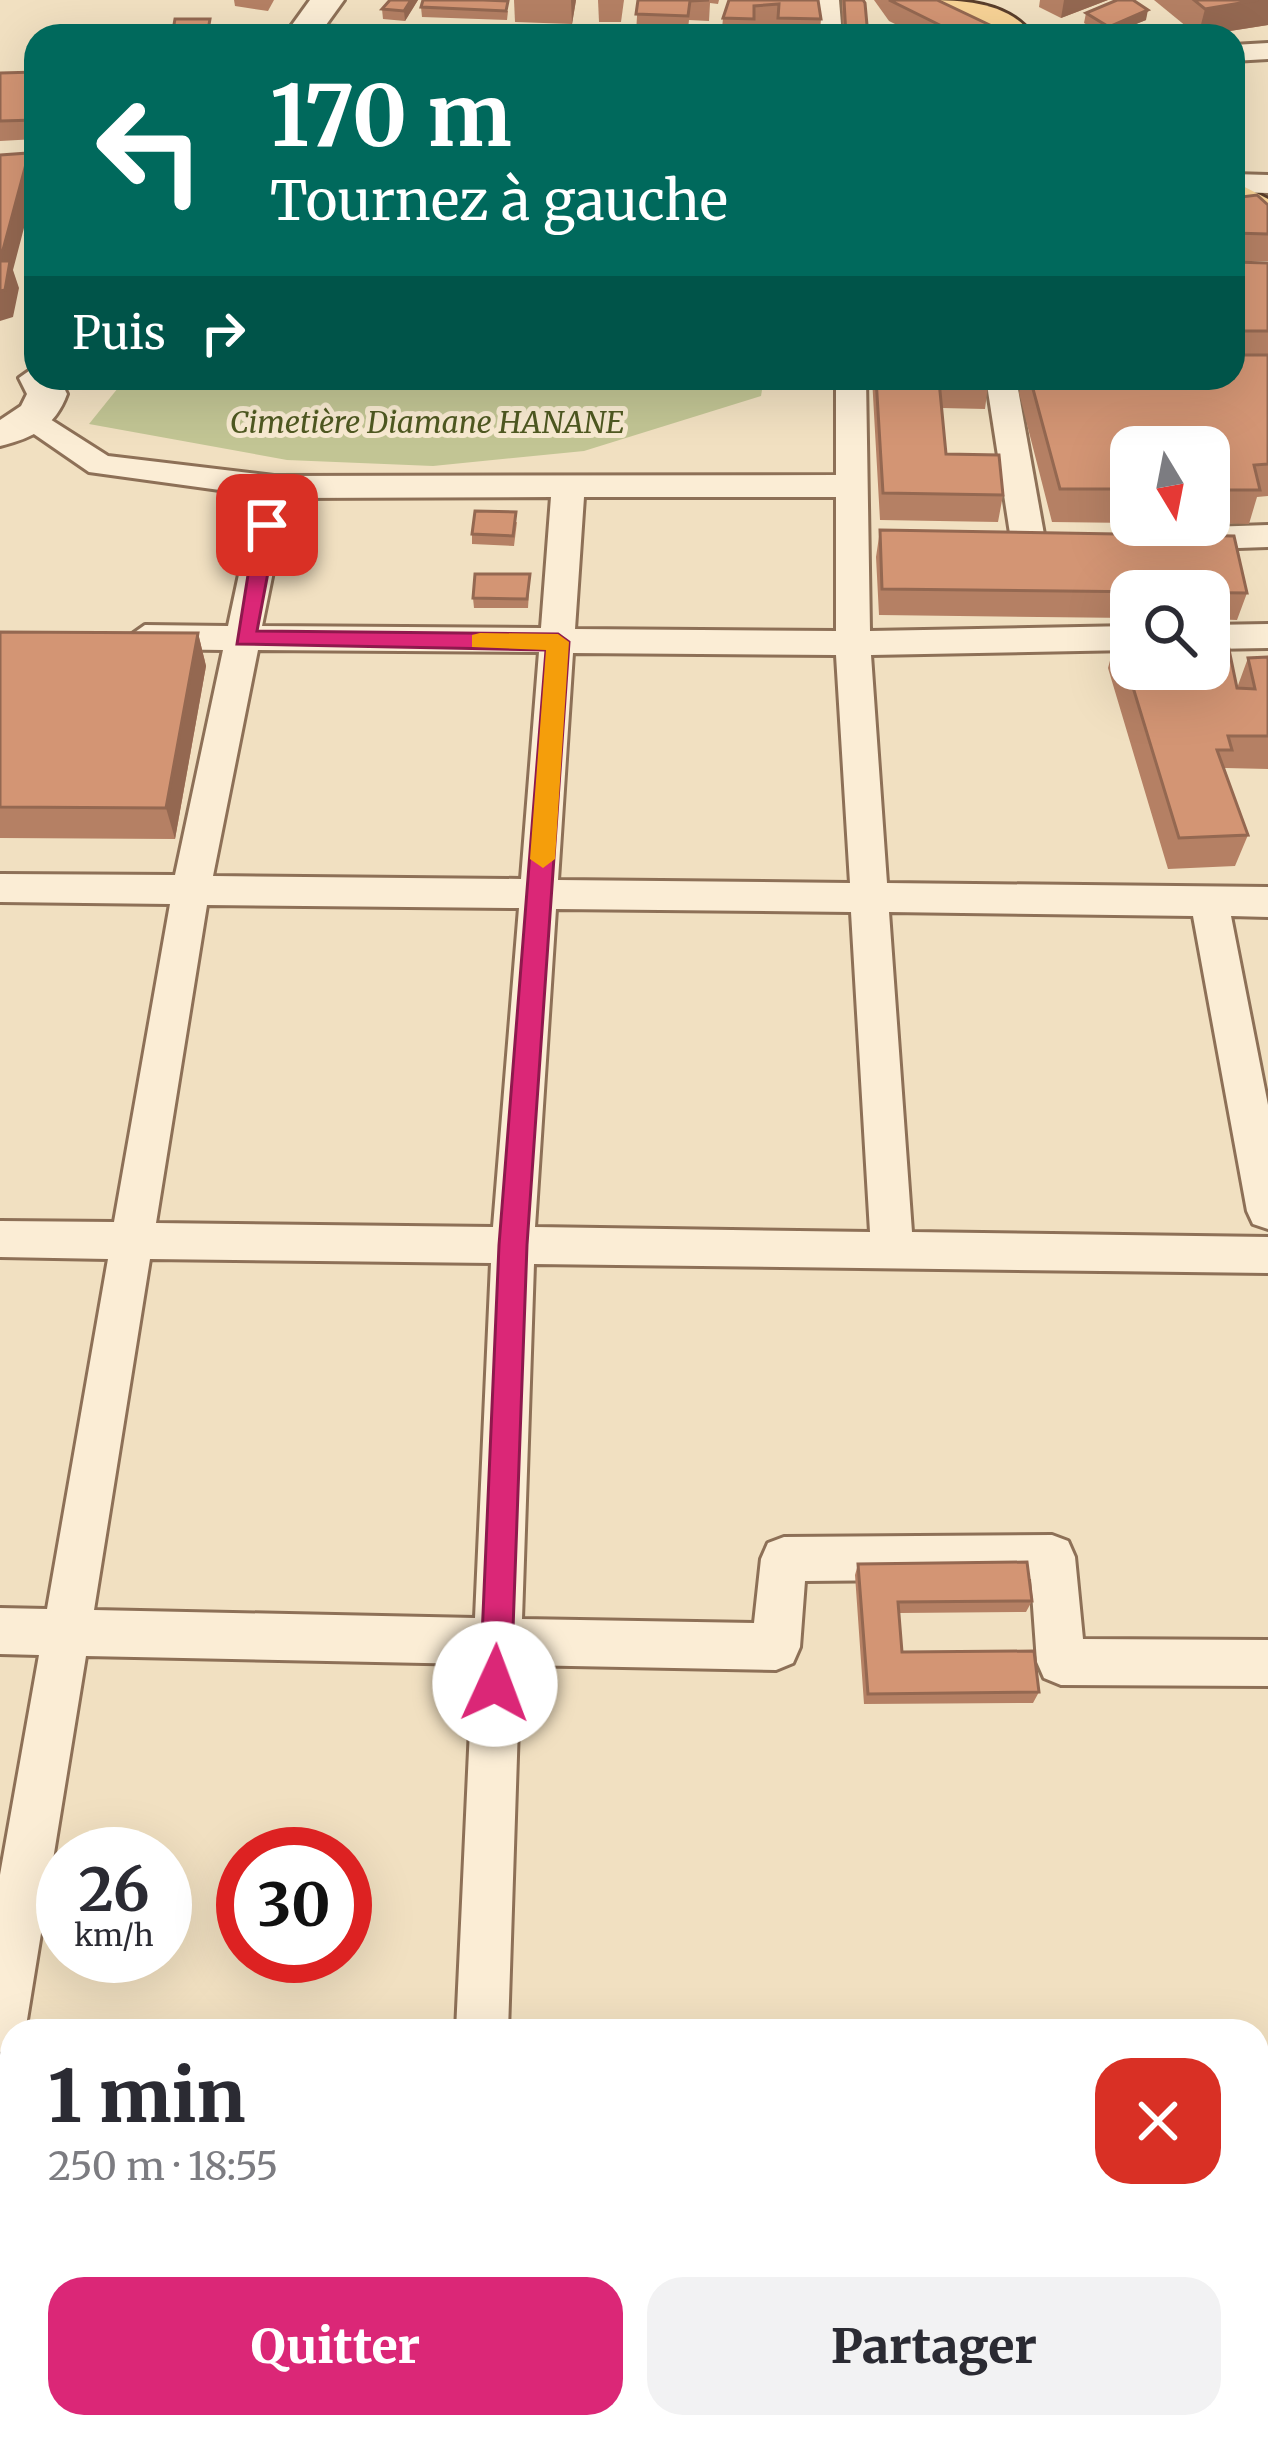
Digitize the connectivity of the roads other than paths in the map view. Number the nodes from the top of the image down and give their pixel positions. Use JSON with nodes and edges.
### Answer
{"nodes":[{"id":1,"x":944,"y":0,"type":"edge"},
{"id":2,"x":989,"y":24,"type":"edge"},
{"id":3,"x":44,"y":390,"type":"edge"},
{"id":4,"x":850,"y":390,"type":"edge"},
{"id":5,"x":1003,"y":390,"type":"edge"},
{"id":6,"x":15,"y":427,"type":"edge"},
{"id":7,"x":854,"y":486,"type":"junction"},
{"id":8,"x":274,"y":487,"type":"junction"},
{"id":9,"x":568,"y":488,"type":"junction"},
{"id":10,"x":1268,"y":536,"type":"edge"},
{"id":11,"x":1230,"y":537,"type":"edge"},
{"id":12,"x":1072,"y":539,"type":"edge"},
{"id":13,"x":985,"y":540,"type":"edge"},
{"id":14,"x":1028,"y":540,"type":"junction"},
{"id":15,"x":111,"y":636,"type":"edge"},
{"id":16,"x":1268,"y":636,"type":"edge"},
{"id":17,"x":1230,"y":637,"type":"edge"},
{"id":18,"x":245,"y":638,"type":"junction"},
{"id":19,"x":1110,"y":638,"type":"edge"},
{"id":20,"x":558,"y":642,"type":"junction"},
{"id":21,"x":853,"y":643,"type":"junction"},
{"id":22,"x":0,"y":888,"type":"edge"},
{"id":23,"x":191,"y":890,"type":"junction"},
{"id":24,"x":540,"y":894,"type":"junction"},
{"id":25,"x":870,"y":898,"type":"junction"},
{"id":26,"x":1209,"y":902,"type":"junction"},
{"id":27,"x":1268,"y":902,"type":"edge"},
{"id":28,"x":1268,"y":1211,"type":"edge"},
{"id":29,"x":0,"y":1239,"type":"edge"},
{"id":30,"x":131,"y":1240,"type":"junction"},
{"id":31,"x":513,"y":1245,"type":"junction"},
{"id":32,"x":892,"y":1250,"type":"junction"},
{"id":33,"x":1268,"y":1255,"type":"edge"},
{"id":34,"x":0,"y":1631,"type":"edge"},
{"id":35,"x":67,"y":1632,"type":"junction"},
{"id":36,"x":497,"y":1641,"type":"junction"},
{"id":37,"x":1268,"y":1663,"type":"edge"},
{"id":38,"x":1,"y":2019,"type":"edge"},
{"id":39,"x":482,"y":2019,"type":"edge"}],
"edges":[{"from":1,"to":2,"type":"main road"},
{"from":3,"to":6,"type":"street"},
{"from":4,"to":7,"type":"street"},
{"from":5,"to":14,"type":"street"},
{"from":6,"to":8,"type":"street"},
{"from":7,"to":9,"type":"street"},
{"from":7,"to":21,"type":"street"},
{"from":8,"to":9,"type":"street"},
{"from":8,"to":18,"type":"street"},
{"from":9,"to":20,"type":"street"},
{"from":10,"to":11,"type":"street"},
{"from":12,"to":14,"type":"street"},
{"from":13,"to":14,"type":"street"},
{"from":15,"to":18,"type":"street"},
{"from":16,"to":17,"type":"street"},
{"from":18,"to":20,"type":"street"},
{"from":18,"to":23,"type":"street"},
{"from":19,"to":21,"type":"street"},
{"from":20,"to":21,"type":"street"},
{"from":20,"to":24,"type":"street"},
{"from":21,"to":25,"type":"street"},
{"from":22,"to":23,"type":"street"},
{"from":23,"to":24,"type":"street"},
{"from":23,"to":30,"type":"street"},
{"from":24,"to":25,"type":"street"},
{"from":24,"to":31,"type":"street"},
{"from":25,"to":26,"type":"street"},
{"from":25,"to":32,"type":"street"},
{"from":26,"to":27,"type":"street"},
{"from":26,"to":28,"type":"street"},
{"from":29,"to":30,"type":"street"},
{"from":30,"to":31,"type":"street"},
{"from":30,"to":35,"type":"street"},
{"from":31,"to":32,"type":"street"},
{"from":31,"to":36,"type":"street"},
{"from":32,"to":33,"type":"street"},
{"from":34,"to":35,"type":"street"},
{"from":35,"to":36,"type":"street"},
{"from":35,"to":38,"type":"street"},
{"from":36,"to":37,"type":"street"},
{"from":36,"to":39,"type":"street"}]}
